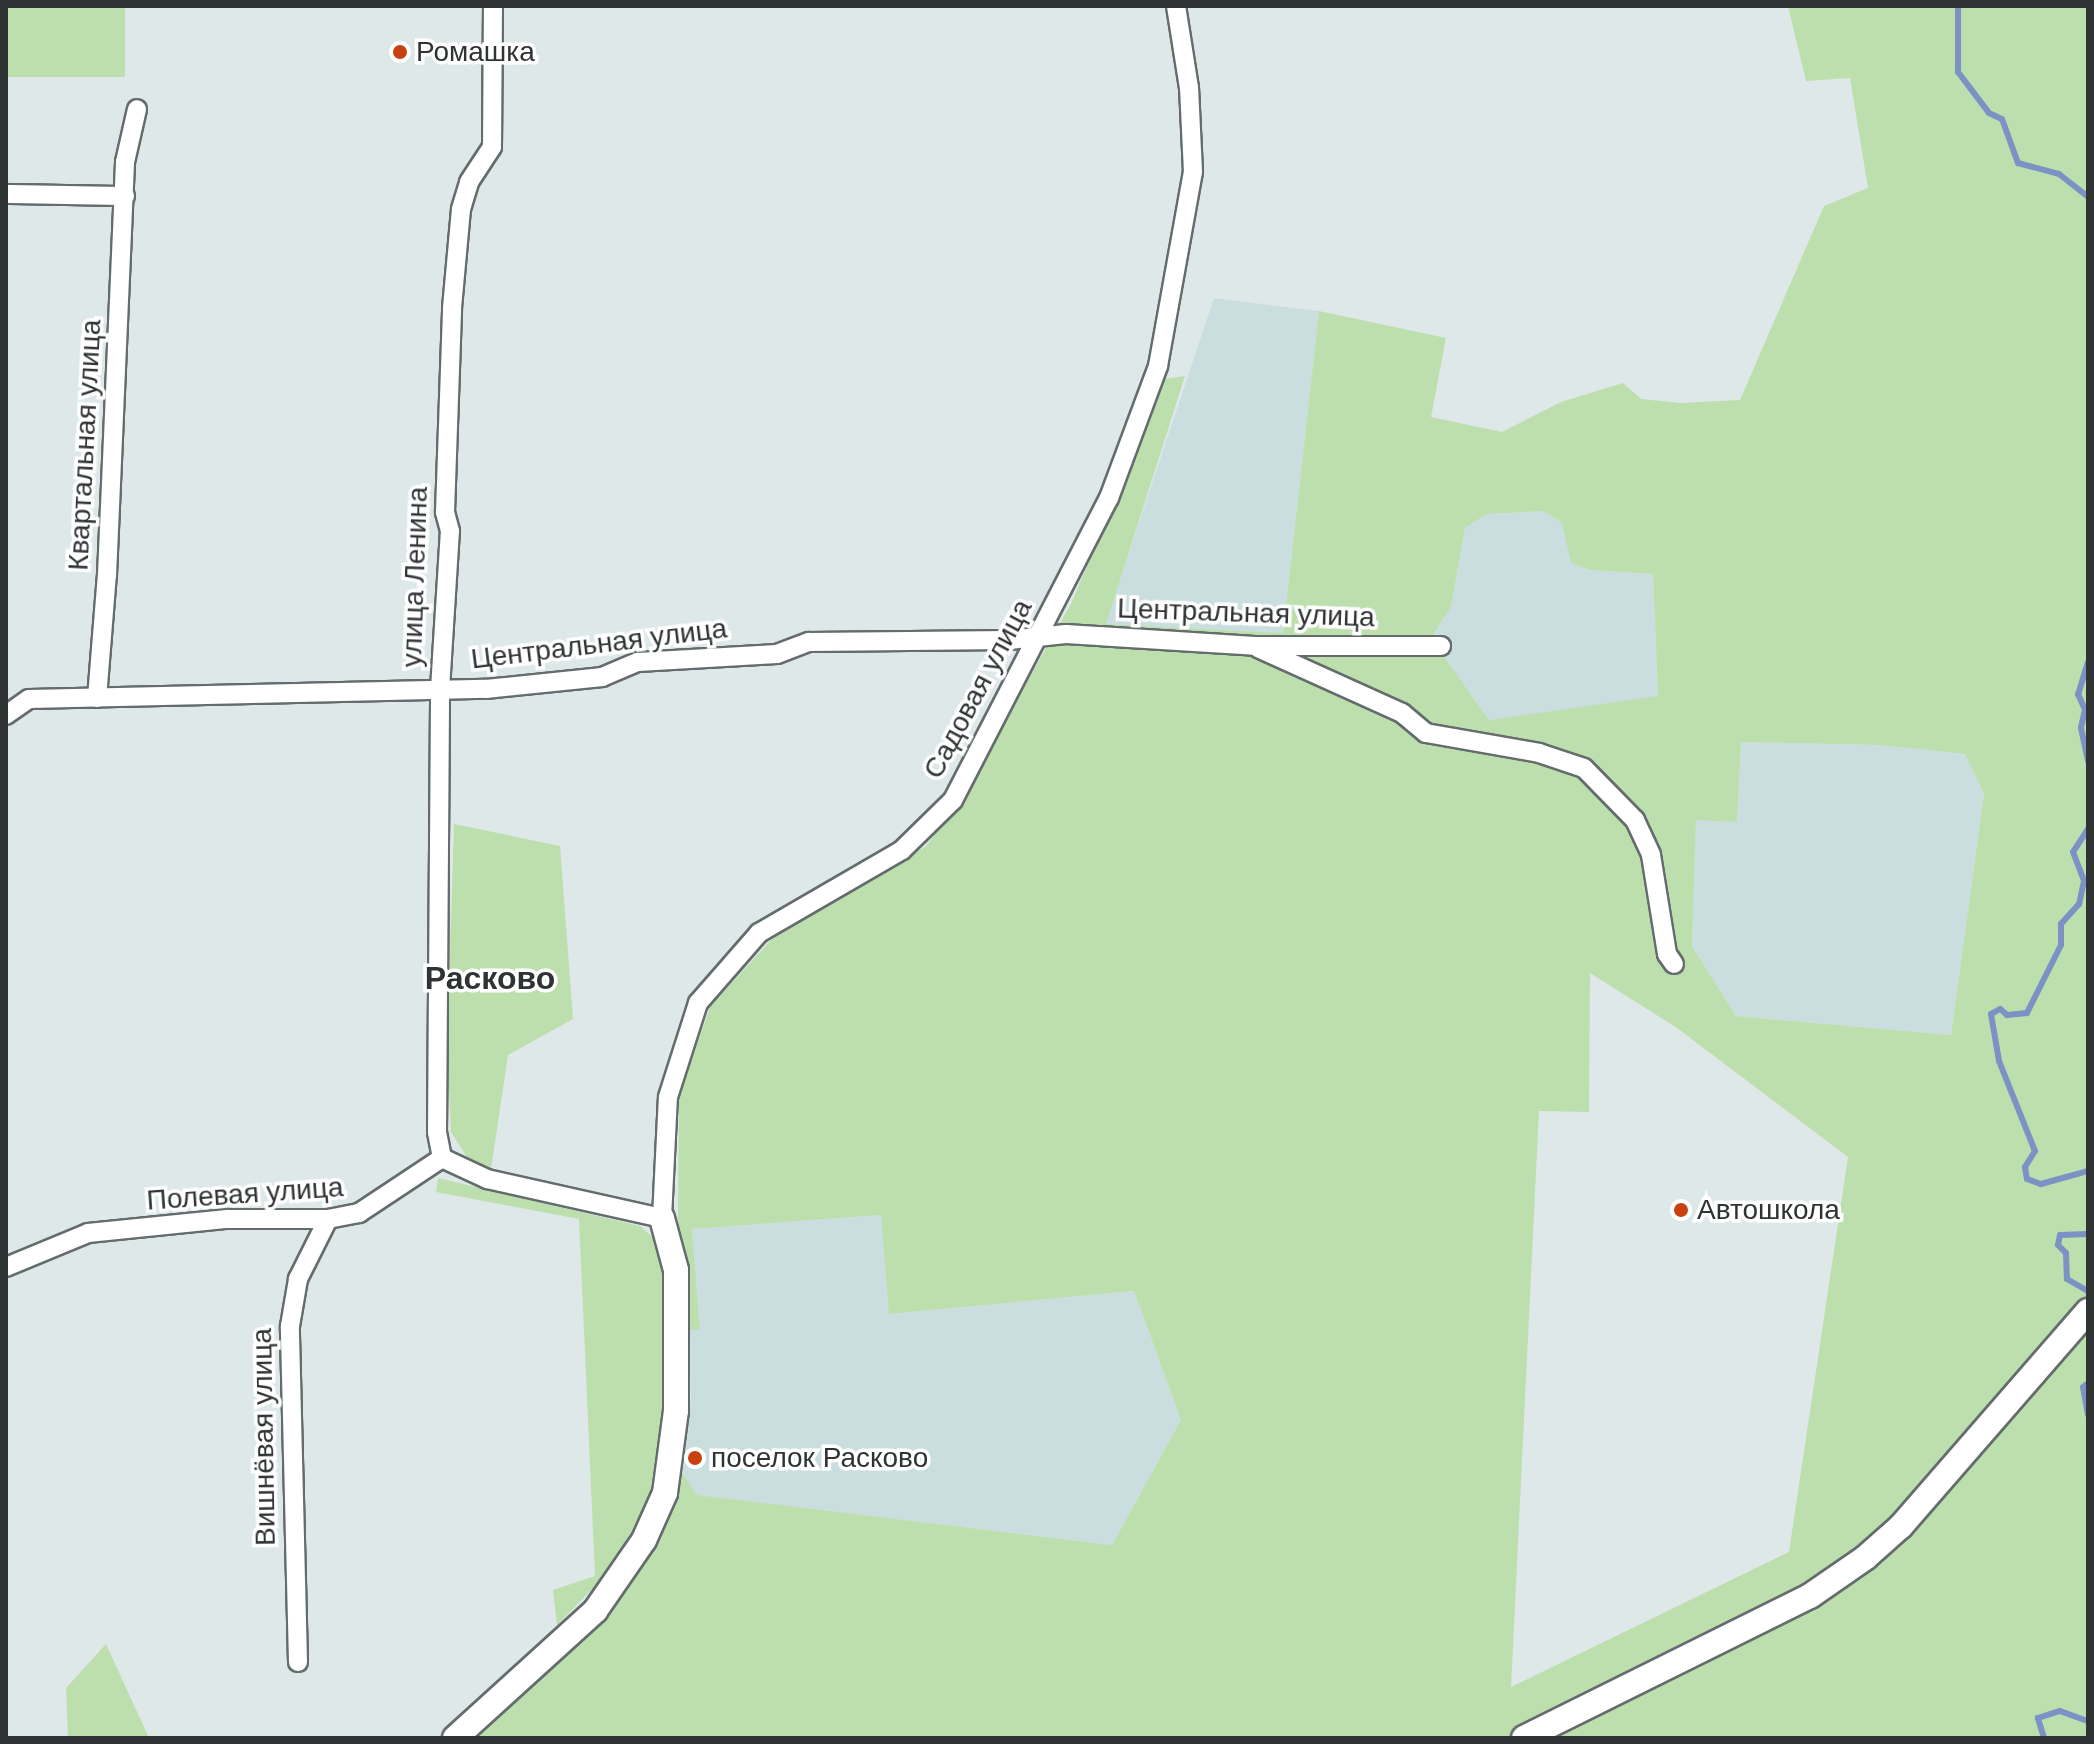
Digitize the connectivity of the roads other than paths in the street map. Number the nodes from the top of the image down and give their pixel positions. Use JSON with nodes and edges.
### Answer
{"nodes":[{"id":1,"x":493,"y":6,"type":"edge"},
{"id":2,"x":1176,"y":6,"type":"edge"},
{"id":3,"x":137,"y":109,"type":"dead end"},
{"id":4,"x":6,"y":194,"type":"edge"},
{"id":5,"x":125,"y":196,"type":"junction"},
{"id":6,"x":1041,"y":639,"type":"junction"},
{"id":7,"x":1255,"y":646,"type":"junction"},
{"id":8,"x":1441,"y":646,"type":"dead end"},
{"id":9,"x":440,"y":689,"type":"junction"},
{"id":10,"x":97,"y":698,"type":"junction"},
{"id":11,"x":6,"y":715,"type":"edge"},
{"id":12,"x":1674,"y":964,"type":"dead end"},
{"id":13,"x":442,"y":1158,"type":"junction"},
{"id":14,"x":662,"y":1218,"type":"junction"},
{"id":15,"x":328,"y":1219,"type":"junction"},
{"id":16,"x":6,"y":1267,"type":"edge"},
{"id":17,"x":2088,"y":1311,"type":"edge"},
{"id":18,"x":298,"y":1662,"type":"dead end"},
{"id":19,"x":455,"y":1738,"type":"edge"},
{"id":20,"x":1524,"y":1738,"type":"edge"}],
"edges":[{"from":1,"to":9,"type":"street","name":"улица Ленина"},
{"from":2,"to":6,"type":"street","name":"Садовая улица"},
{"from":3,"to":5,"type":"street","name":"Квартальная улица"},
{"from":4,"to":5,"type":"street"},
{"from":5,"to":10,"type":"street","name":"Квартальная улица"},
{"from":6,"to":7,"type":"street","name":"Центральная улица"},
{"from":6,"to":9,"type":"street","name":"Центральная улица"},
{"from":6,"to":14,"type":"street","name":"Садовая улица"},
{"from":7,"to":8,"type":"street","name":"Центральная улица"},
{"from":7,"to":12,"type":"street"},
{"from":9,"to":10,"type":"street","name":"Центральная улица"},
{"from":9,"to":13,"type":"street","name":"улица Ленина"},
{"from":10,"to":11,"type":"street","name":"Центральная улица"},
{"from":13,"to":14,"type":"street"},
{"from":13,"to":15,"type":"street","name":"Полевая улица"},
{"from":14,"to":19,"type":"main road","name":"Садовая улица"},
{"from":15,"to":16,"type":"street","name":"Полевая улица"},
{"from":15,"to":18,"type":"street","name":"Вишнёвая улица"},
{"from":17,"to":20,"type":"main road"}]}
